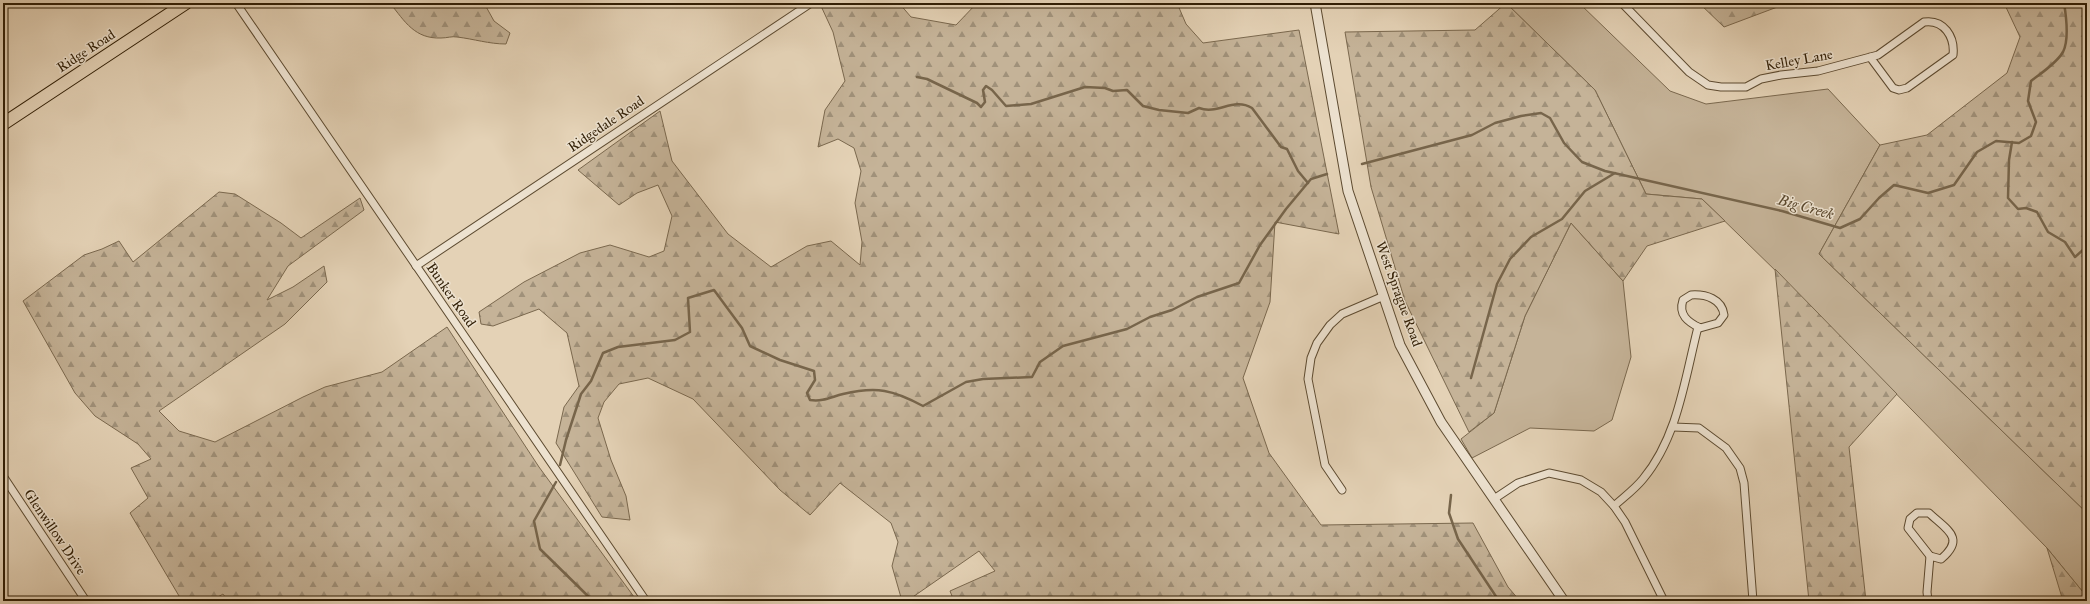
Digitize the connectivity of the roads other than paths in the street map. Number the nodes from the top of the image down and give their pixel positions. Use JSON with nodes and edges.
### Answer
{"nodes":[{"id":1,"x":186,"y":3,"type":"edge"},
{"id":2,"x":236,"y":3,"type":"edge"},
{"id":3,"x":811,"y":3,"type":"edge"},
{"id":4,"x":1315,"y":3,"type":"edge"},
{"id":5,"x":1622,"y":3,"type":"edge"},
{"id":6,"x":1870,"y":57,"type":"junction"},
{"id":7,"x":3,"y":124,"type":"edge"},
{"id":8,"x":416,"y":266,"type":"junction"},
{"id":9,"x":1384,"y":296,"type":"junction"},
{"id":10,"x":1698,"y":327,"type":"junction"},
{"id":11,"x":1673,"y":427,"type":"junction"},
{"id":12,"x":3,"y":476,"type":"edge"},
{"id":13,"x":1342,"y":490,"type":"dead end"},
{"id":14,"x":1494,"y":499,"type":"junction"},
{"id":15,"x":1614,"y":506,"type":"junction"},
{"id":16,"x":1930,"y":556,"type":"junction"},
{"id":17,"x":86,"y":601,"type":"edge"},
{"id":18,"x":646,"y":601,"type":"edge"},
{"id":19,"x":1564,"y":601,"type":"edge"},
{"id":20,"x":1664,"y":601,"type":"edge"},
{"id":21,"x":1753,"y":601,"type":"edge"},
{"id":22,"x":1928,"y":601,"type":"edge"}],
"edges":[{"from":1,"to":7,"type":"main road","name":"Ridge Road"},
{"from":2,"to":8,"type":"street","name":"Bunker Road"},
{"from":3,"to":8,"type":"street","name":"Ridgedale Road"},
{"from":4,"to":9,"type":"street","name":"West Sprague Road"},
{"from":5,"to":6,"type":"street","name":"Kelley Lane"},
{"from":6,"to":6,"type":"street","name":"Kelley Lane"},
{"from":8,"to":18,"type":"street","name":"Bunker Road"},
{"from":9,"to":13,"type":"street"},
{"from":9,"to":14,"type":"street","name":"West Sprague Road"},
{"from":10,"to":10,"type":"street"},
{"from":10,"to":11,"type":"street"},
{"from":11,"to":15,"type":"street"},
{"from":11,"to":21,"type":"street"},
{"from":12,"to":17,"type":"street","name":"Glenwillow Drive"},
{"from":14,"to":15,"type":"street"},
{"from":14,"to":19,"type":"street","name":"West Sprague Road"},
{"from":15,"to":20,"type":"street"},
{"from":16,"to":16,"type":"street"},
{"from":16,"to":22,"type":"street"}]}
